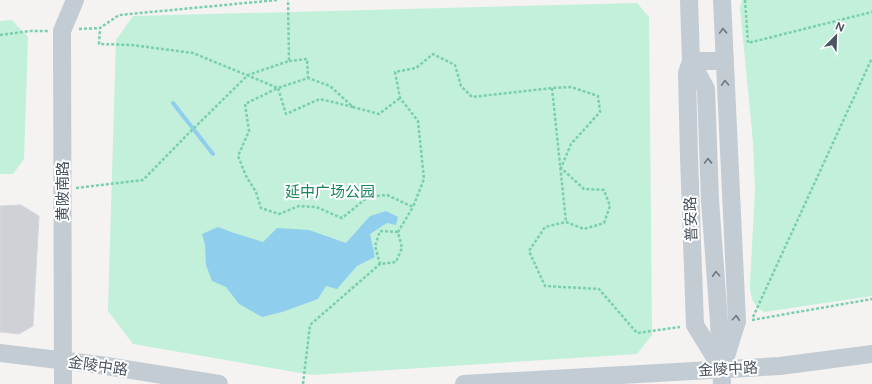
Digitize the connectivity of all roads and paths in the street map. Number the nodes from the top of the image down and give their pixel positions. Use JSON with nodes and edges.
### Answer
{"nodes":[{"id":1,"x":75,"y":0,"type":"edge"},
{"id":2,"x":277,"y":0,"type":"edge"},
{"id":3,"x":288,"y":0,"type":"edge"},
{"id":4,"x":689,"y":0,"type":"edge"},
{"id":5,"x":722,"y":0,"type":"edge"},
{"id":6,"x":745,"y":0,"type":"edge"},
{"id":7,"x":872,"y":12,"type":"edge"},
{"id":8,"x":872,"y":58,"type":"edge"},
{"id":9,"x":289,"y":61,"type":"junction"},
{"id":10,"x":724,"y":61,"type":"junction"},
{"id":11,"x":691,"y":62,"type":"junction"},
{"id":12,"x":248,"y":75,"type":"junction"},
{"id":13,"x":308,"y":78,"type":"junction"},
{"id":14,"x":278,"y":88,"type":"junction"},
{"id":15,"x":552,"y":88,"type":"junction"},
{"id":16,"x":400,"y":98,"type":"junction"},
{"id":17,"x":353,"y":107,"type":"junction"},
{"id":18,"x":560,"y":168,"type":"junction"},
{"id":19,"x":64,"y":190,"type":"junction"},
{"id":20,"x":413,"y":207,"type":"junction"},
{"id":21,"x":566,"y":222,"type":"junction"},
{"id":22,"x":398,"y":232,"type":"junction"},
{"id":23,"x":380,"y":264,"type":"junction"},
{"id":24,"x":872,"y":299,"type":"edge"},
{"id":25,"x":695,"y":325,"type":"junction"},
{"id":26,"x":0,"y":353,"type":"edge"},
{"id":27,"x":872,"y":354,"type":"edge"},
{"id":28,"x":64,"y":361,"type":"junction"},
{"id":29,"x":722,"y":377,"type":"edge"},
{"id":30,"x":511,"y":382,"type":"edge"},
{"id":31,"x":63,"y":384,"type":"edge"},
{"id":32,"x":219,"y":384,"type":"edge"},
{"id":33,"x":303,"y":384,"type":"edge"},
{"id":34,"x":464,"y":384,"type":"edge"}],
"edges":[{"from":1,"to":19,"type":"street","name":"黄陂南路"},
{"from":2,"to":12,"type":"path"},
{"from":3,"to":9,"type":"path"},
{"from":4,"to":11,"type":"street","name":"普安路"},
{"from":10,"to":5,"type":"street","one_way":true},
{"from":6,"to":7,"type":"path"},
{"from":8,"to":24,"type":"path"},
{"from":9,"to":12,"type":"path"},
{"from":9,"to":13,"type":"path"},
{"from":10,"to":11,"type":"street"},
{"from":29,"to":10,"type":"street","one_way":true},
{"from":11,"to":25,"type":"street","name":"普安路"},
{"from":29,"to":11,"type":"street","name":"普安路","one_way":true},
{"from":12,"to":14,"type":"path"},
{"from":12,"to":19,"type":"path"},
{"from":13,"to":14,"type":"path"},
{"from":13,"to":17,"type":"path"},
{"from":14,"to":17,"type":"path"},
{"from":14,"to":20,"type":"path"},
{"from":15,"to":16,"type":"path"},
{"from":15,"to":18,"type":"path"},
{"from":15,"to":18,"type":"path"},
{"from":16,"to":17,"type":"path"},
{"from":16,"to":20,"type":"path"},
{"from":18,"to":21,"type":"path"},
{"from":18,"to":21,"type":"path"},
{"from":19,"to":28,"type":"street","name":"黄陂南路"},
{"from":20,"to":22,"type":"path"},
{"from":21,"to":25,"type":"path"},
{"from":22,"to":23,"type":"path"},
{"from":22,"to":23,"type":"path"},
{"from":23,"to":33,"type":"path"},
{"from":25,"to":29,"type":"street","name":"普安路"},
{"from":26,"to":28,"type":"street","name":"金陵中路"},
{"from":27,"to":29,"type":"street","name":"金陵中路"},
{"from":28,"to":31,"type":"street","name":"黄陂南路"},
{"from":28,"to":32,"type":"street","name":"金陵中路"},
{"from":29,"to":30,"type":"street","name":"金陵中路"},
{"from":30,"to":34,"type":"street","name":"金陵中路"}]}
